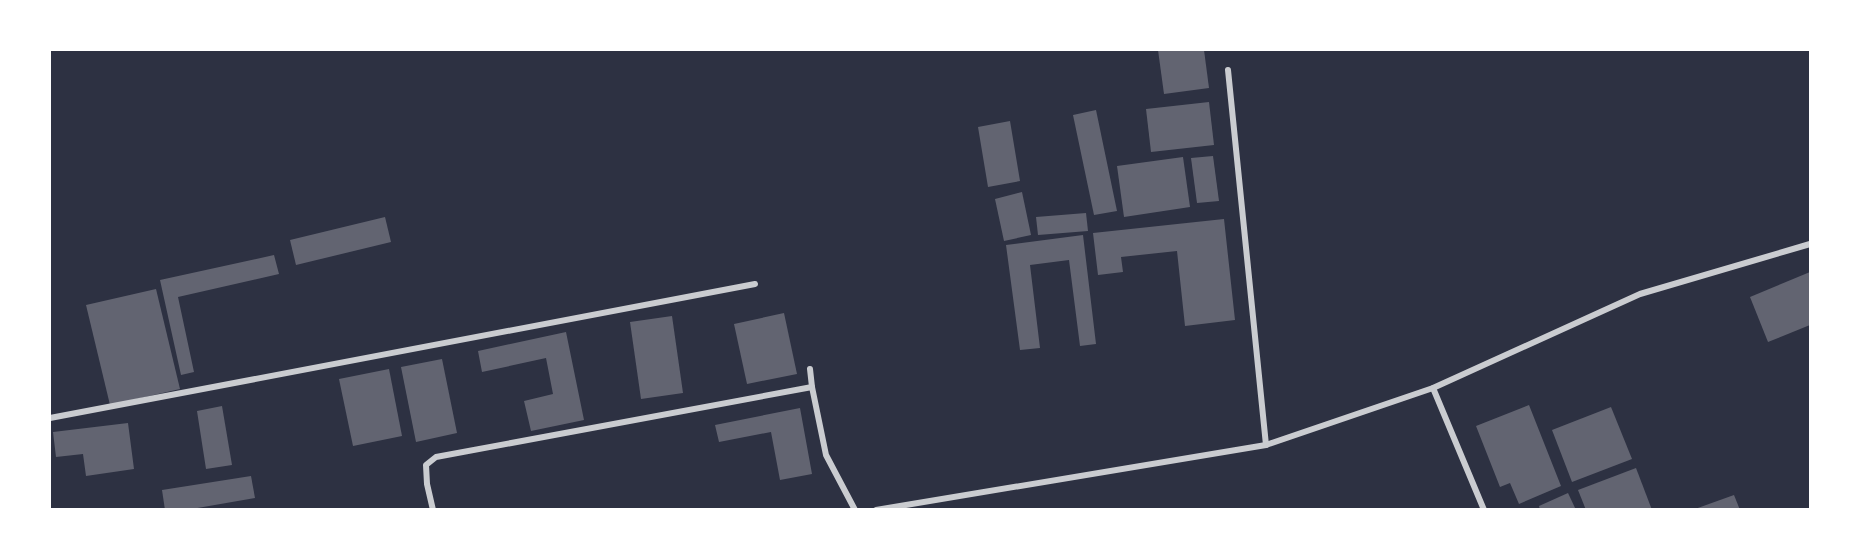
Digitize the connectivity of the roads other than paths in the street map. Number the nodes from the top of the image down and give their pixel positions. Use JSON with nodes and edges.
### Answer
{"nodes":[{"id":1,"x":1228,"y":70,"type":"dead end"},
{"id":2,"x":1810,"y":244,"type":"edge"},
{"id":3,"x":755,"y":284,"type":"dead end"},
{"id":4,"x":810,"y":369,"type":"dead end"},
{"id":5,"x":812,"y":387,"type":"junction"},
{"id":6,"x":1433,"y":388,"type":"junction"},
{"id":7,"x":50,"y":418,"type":"edge"},
{"id":8,"x":1266,"y":445,"type":"junction"},
{"id":9,"x":903,"y":507,"type":"edge"},
{"id":10,"x":433,"y":510,"type":"edge"},
{"id":11,"x":855,"y":510,"type":"edge"},
{"id":12,"x":876,"y":510,"type":"edge"},
{"id":13,"x":1484,"y":510,"type":"edge"}],
"edges":[{"from":1,"to":8,"type":"street"},
{"from":2,"to":6,"type":"street"},
{"from":3,"to":7,"type":"street"},
{"from":4,"to":5,"type":"street"},
{"from":5,"to":10,"type":"street"},
{"from":5,"to":11,"type":"street"},
{"from":6,"to":8,"type":"street"},
{"from":6,"to":13,"type":"street"},
{"from":8,"to":9,"type":"street"},
{"from":9,"to":12,"type":"street"}]}
